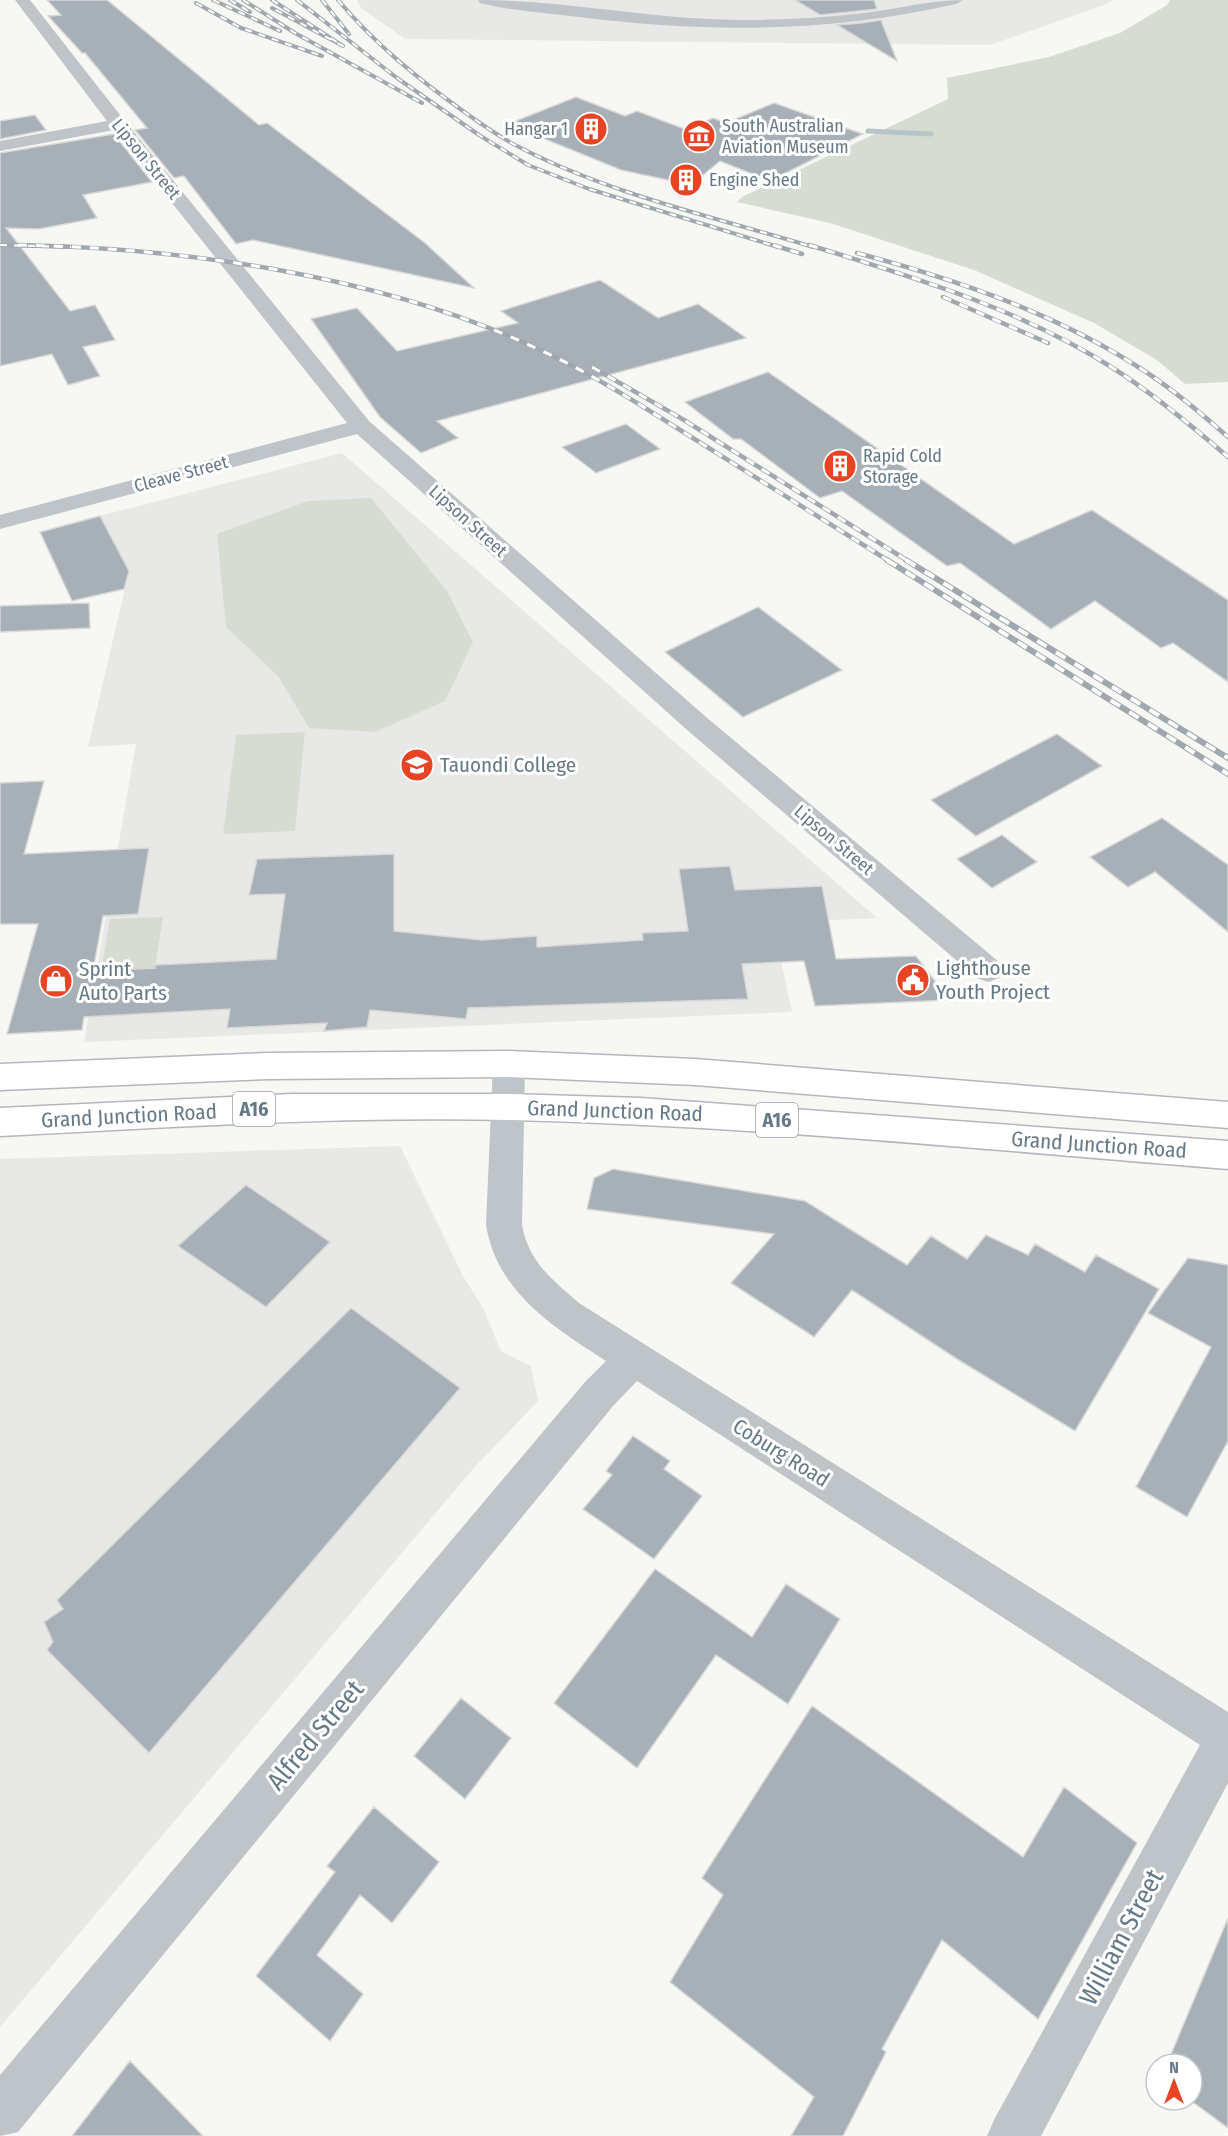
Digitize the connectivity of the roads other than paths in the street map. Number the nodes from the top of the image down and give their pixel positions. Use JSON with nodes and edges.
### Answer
{"nodes":[{"id":1,"x":22,"y":0,"type":"edge"},
{"id":2,"x":485,"y":0,"type":"edge"},
{"id":3,"x":956,"y":0,"type":"edge"},
{"id":4,"x":889,"y":7,"type":"edge"},
{"id":5,"x":709,"y":8,"type":"dead end"},
{"id":6,"x":712,"y":25,"type":"junction"},
{"id":7,"x":118,"y":124,"type":"junction"},
{"id":8,"x":0,"y":146,"type":"edge"},
{"id":9,"x":361,"y":426,"type":"junction"},
{"id":10,"x":0,"y":522,"type":"edge"},
{"id":11,"x":988,"y":970,"type":"dead end"},
{"id":12,"x":509,"y":1064,"type":"junction"},
{"id":13,"x":0,"y":1077,"type":"edge"},
{"id":14,"x":509,"y":1107,"type":"junction"},
{"id":15,"x":1228,"y":1115,"type":"edge"},
{"id":16,"x":0,"y":1122,"type":"edge"},
{"id":17,"x":1228,"y":1155,"type":"edge"},
{"id":18,"x":634,"y":1359,"type":"junction"},
{"id":19,"x":1228,"y":1738,"type":"edge"},
{"id":20,"x":0,"y":2114,"type":"edge"},
{"id":21,"x":1013,"y":2136,"type":"edge"}],
"edges":[{"from":1,"to":7,"type":"street","name":"Lipson Street"},
{"from":2,"to":6,"type":"street"},
{"from":3,"to":4,"type":"street"},
{"from":4,"to":6,"type":"street"},
{"from":5,"to":6,"type":"street"},
{"from":7,"to":8,"type":"street"},
{"from":7,"to":9,"type":"street","name":"Lipson Street"},
{"from":9,"to":10,"type":"street","name":"Cleave Street"},
{"from":9,"to":11,"type":"street","name":"Lipson Street"},
{"from":12,"to":13,"type":"highway","name":"Grand Junction Road","number":"A16"},
{"from":12,"to":14,"type":"street","name":"Coburg Road"},
{"from":12,"to":15,"type":"highway","name":"Grand Junction Road","number":"A16"},
{"from":14,"to":16,"type":"highway","name":"Grand Junction Road","number":"A16"},
{"from":14,"to":17,"type":"highway","name":"Grand Junction Road","number":"A16"},
{"from":14,"to":18,"type":"street","name":"Coburg Road"},
{"from":18,"to":19,"type":"street","name":"Coburg Road"},
{"from":18,"to":20,"type":"street","name":"Alfred Street"},
{"from":19,"to":21,"type":"street","name":"William Street"}]}
